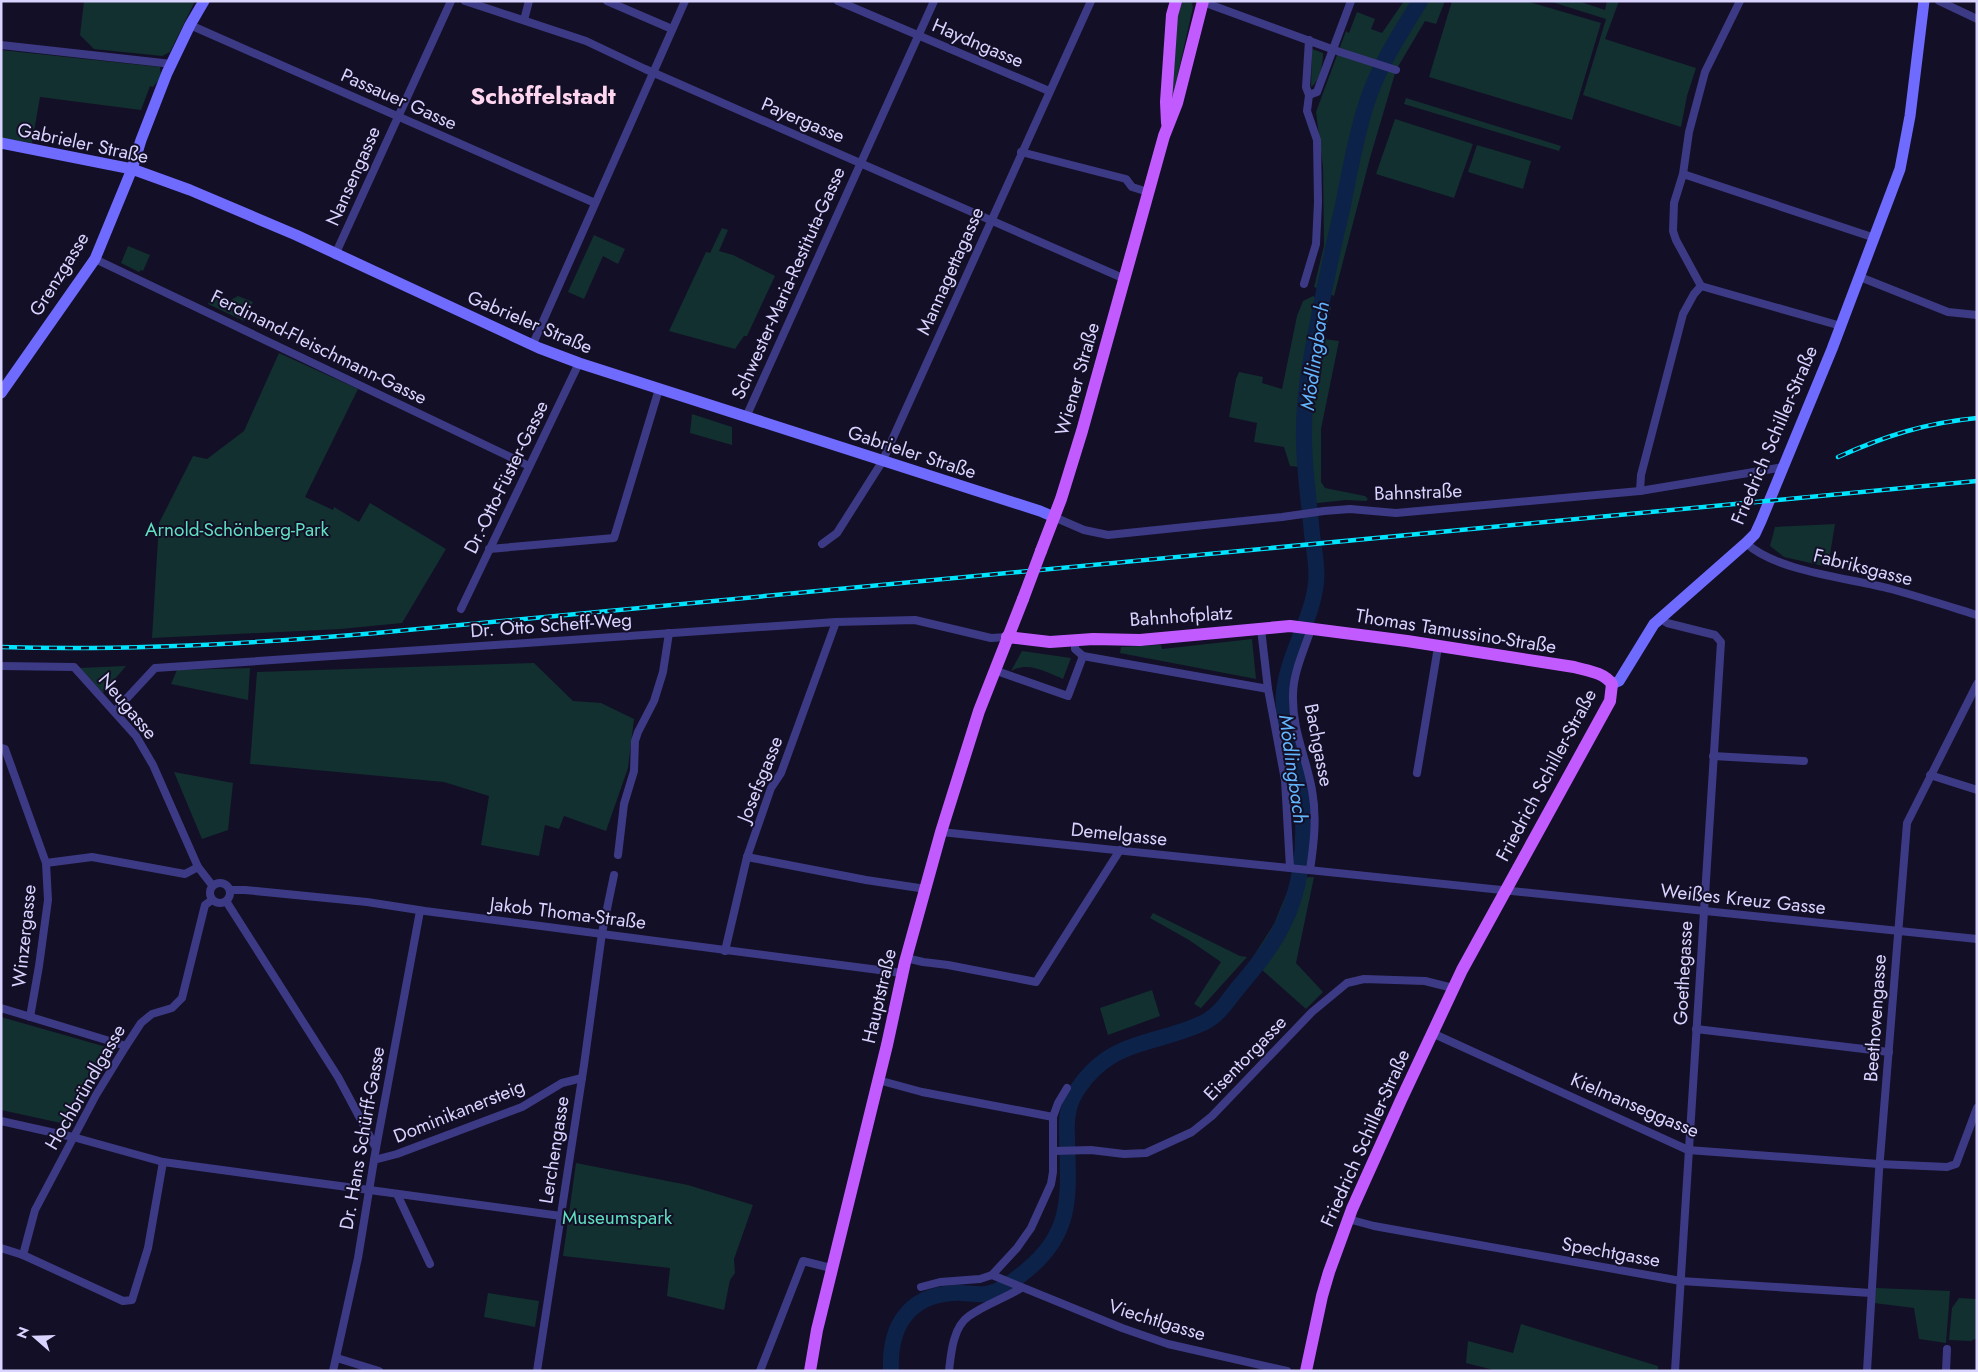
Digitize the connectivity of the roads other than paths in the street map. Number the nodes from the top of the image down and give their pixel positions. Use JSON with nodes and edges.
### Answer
{"nodes":[{"id":1,"x":204,"y":1,"type":"edge"},
{"id":2,"x":451,"y":1,"type":"edge"},
{"id":3,"x":465,"y":1,"type":"edge"},
{"id":4,"x":529,"y":1,"type":"edge"},
{"id":5,"x":607,"y":1,"type":"edge"},
{"id":6,"x":685,"y":1,"type":"edge"},
{"id":7,"x":838,"y":1,"type":"edge"},
{"id":8,"x":934,"y":1,"type":"edge"},
{"id":9,"x":1091,"y":1,"type":"edge"},
{"id":10,"x":1170,"y":1,"type":"edge"},
{"id":11,"x":1176,"y":1,"type":"edge"},
{"id":12,"x":1351,"y":1,"type":"edge"},
{"id":13,"x":1740,"y":1,"type":"edge"},
{"id":14,"x":1924,"y":1,"type":"edge"},
{"id":15,"x":1939,"y":1,"type":"edge"},
{"id":16,"x":1200,"y":2,"type":"edge"},
{"id":17,"x":1172,"y":15,"type":"junction"},
{"id":18,"x":524,"y":20,"type":"junction"},
{"id":19,"x":1977,"y":20,"type":"edge"},
{"id":20,"x":190,"y":25,"type":"junction"},
{"id":21,"x":672,"y":29,"type":"junction"},
{"id":22,"x":919,"y":35,"type":"junction"},
{"id":23,"x":1309,"y":40,"type":"junction"},
{"id":24,"x":1,"y":45,"type":"edge"},
{"id":25,"x":1333,"y":50,"type":"junction"},
{"id":26,"x":172,"y":64,"type":"junction"},
{"id":27,"x":1393,"y":69,"type":"dead end"},
{"id":28,"x":653,"y":72,"type":"junction"},
{"id":29,"x":1049,"y":91,"type":"junction"},
{"id":30,"x":1310,"y":95,"type":"junction"},
{"id":31,"x":397,"y":116,"type":"junction"},
{"id":32,"x":1167,"y":126,"type":"junction"},
{"id":33,"x":1,"y":143,"type":"edge"},
{"id":34,"x":1021,"y":152,"type":"junction"},
{"id":35,"x":861,"y":162,"type":"junction"},
{"id":36,"x":132,"y":169,"type":"junction"},
{"id":37,"x":1683,"y":174,"type":"junction"},
{"id":38,"x":1148,"y":192,"type":"junction"},
{"id":39,"x":595,"y":203,"type":"junction"},
{"id":40,"x":991,"y":221,"type":"junction"},
{"id":41,"x":1875,"y":238,"type":"junction"},
{"id":42,"x":335,"y":255,"type":"junction"},
{"id":43,"x":95,"y":258,"type":"junction"},
{"id":44,"x":1860,"y":277,"type":"junction"},
{"id":45,"x":1125,"y":279,"type":"junction"},
{"id":46,"x":1304,"y":284,"type":"dead end"},
{"id":47,"x":1701,"y":286,"type":"junction"},
{"id":48,"x":1977,"y":315,"type":"edge"},
{"id":49,"x":1841,"y":326,"type":"junction"},
{"id":50,"x":532,"y":346,"type":"junction"},
{"id":51,"x":579,"y":363,"type":"junction"},
{"id":52,"x":659,"y":388,"type":"junction"},
{"id":53,"x":1,"y":393,"type":"edge"},
{"id":54,"x":746,"y":417,"type":"junction"},
{"id":55,"x":882,"y":462,"type":"junction"},
{"id":56,"x":529,"y":466,"type":"junction"},
{"id":57,"x":1784,"y":467,"type":"junction"},
{"id":58,"x":1640,"y":491,"type":"junction"},
{"id":59,"x":1054,"y":518,"type":"junction"},
{"id":60,"x":1746,"y":542,"type":"junction"},
{"id":61,"x":822,"y":544,"type":"dead end"},
{"id":62,"x":489,"y":550,"type":"junction"},
{"id":63,"x":462,"y":607,"type":"dead end"},
{"id":64,"x":1977,"y":615,"type":"edge"},
{"id":65,"x":1661,"y":619,"type":"junction"},
{"id":66,"x":836,"y":622,"type":"junction"},
{"id":67,"x":1292,"y":626,"type":"joint"},
{"id":68,"x":1309,"y":628,"type":"junction"},
{"id":69,"x":1261,"y":630,"type":"junction"},
{"id":70,"x":669,"y":633,"type":"junction"},
{"id":71,"x":1007,"y":637,"type":"junction"},
{"id":72,"x":1075,"y":641,"type":"junction"},
{"id":73,"x":1438,"y":647,"type":"junction"},
{"id":74,"x":1083,"y":656,"type":"junction"},
{"id":75,"x":1,"y":666,"type":"edge"},
{"id":76,"x":994,"y":670,"type":"junction"},
{"id":77,"x":1612,"y":684,"type":"junction"},
{"id":78,"x":1977,"y":684,"type":"edge"},
{"id":79,"x":1268,"y":689,"type":"junction"},
{"id":80,"x":116,"y":711,"type":"junction"},
{"id":81,"x":1,"y":748,"type":"edge"},
{"id":82,"x":1714,"y":756,"type":"junction"},
{"id":83,"x":1804,"y":761,"type":"dead end"},
{"id":84,"x":1417,"y":773,"type":"dead end"},
{"id":85,"x":1930,"y":775,"type":"junction"},
{"id":86,"x":1977,"y":790,"type":"edge"},
{"id":87,"x":941,"y":832,"type":"junction"},
{"id":88,"x":1120,"y":850,"type":"junction"},
{"id":89,"x":618,"y":855,"type":"dead end"},
{"id":90,"x":746,"y":858,"type":"junction"},
{"id":91,"x":46,"y":863,"type":"junction"},
{"id":92,"x":198,"y":867,"type":"junction"},
{"id":93,"x":1291,"y":867,"type":"junction"},
{"id":94,"x":1308,"y":870,"type":"junction"},
{"id":95,"x":614,"y":876,"type":"dead end"},
{"id":96,"x":212,"y":885,"type":"junction"},
{"id":97,"x":926,"y":889,"type":"junction"},
{"id":98,"x":230,"y":890,"type":"junction"},
{"id":99,"x":1506,"y":890,"type":"junction"},
{"id":100,"x":212,"y":900,"type":"junction"},
{"id":101,"x":226,"y":901,"type":"junction"},
{"id":102,"x":420,"y":911,"type":"junction"},
{"id":103,"x":1704,"y":912,"type":"junction"},
{"id":104,"x":1898,"y":932,"type":"junction"},
{"id":105,"x":602,"y":933,"type":"junction"},
{"id":106,"x":1977,"y":939,"type":"edge"},
{"id":107,"x":726,"y":951,"type":"junction"},
{"id":108,"x":906,"y":958,"type":"junction"},
{"id":109,"x":902,"y":973,"type":"junction"},
{"id":110,"x":1453,"y":988,"type":"junction"},
{"id":111,"x":1,"y":1008,"type":"edge"},
{"id":112,"x":30,"y":1016,"type":"junction"},
{"id":113,"x":1696,"y":1029,"type":"junction"},
{"id":114,"x":1432,"y":1033,"type":"junction"},
{"id":115,"x":126,"y":1046,"type":"junction"},
{"id":116,"x":1889,"y":1052,"type":"junction"},
{"id":117,"x":582,"y":1078,"type":"junction"},
{"id":118,"x":878,"y":1080,"type":"junction"},
{"id":119,"x":1067,"y":1088,"type":"dead end"},
{"id":120,"x":1977,"y":1108,"type":"edge"},
{"id":121,"x":1052,"y":1117,"type":"junction"},
{"id":122,"x":1,"y":1121,"type":"edge"},
{"id":123,"x":73,"y":1137,"type":"junction"},
{"id":124,"x":376,"y":1148,"type":"junction"},
{"id":125,"x":1688,"y":1150,"type":"junction"},
{"id":126,"x":1057,"y":1151,"type":"junction"},
{"id":127,"x":374,"y":1160,"type":"junction"},
{"id":128,"x":163,"y":1162,"type":"junction"},
{"id":129,"x":1879,"y":1164,"type":"junction"},
{"id":130,"x":369,"y":1190,"type":"junction"},
{"id":131,"x":397,"y":1194,"type":"junction"},
{"id":132,"x":560,"y":1216,"type":"junction"},
{"id":133,"x":1348,"y":1219,"type":"junction"},
{"id":134,"x":1,"y":1248,"type":"edge"},
{"id":135,"x":23,"y":1254,"type":"junction"},
{"id":136,"x":430,"y":1264,"type":"dead end"},
{"id":137,"x":832,"y":1268,"type":"junction"},
{"id":138,"x":992,"y":1275,"type":"junction"},
{"id":139,"x":1681,"y":1281,"type":"junction"},
{"id":140,"x":921,"y":1286,"type":"dead end"},
{"id":141,"x":1019,"y":1286,"type":"junction"},
{"id":142,"x":1871,"y":1293,"type":"junction"},
{"id":143,"x":1946,"y":1349,"type":"dead end"},
{"id":144,"x":337,"y":1358,"type":"junction"},
{"id":145,"x":333,"y":1371,"type":"edge"},
{"id":146,"x":379,"y":1371,"type":"edge"},
{"id":147,"x":537,"y":1371,"type":"edge"},
{"id":148,"x":760,"y":1371,"type":"edge"},
{"id":149,"x":810,"y":1371,"type":"edge"},
{"id":150,"x":948,"y":1371,"type":"edge"},
{"id":151,"x":1287,"y":1371,"type":"edge"},
{"id":152,"x":1306,"y":1371,"type":"edge"},
{"id":153,"x":1675,"y":1371,"type":"edge"},
{"id":154,"x":1867,"y":1371,"type":"edge"},
{"id":155,"x":1946,"y":1371,"type":"edge"}],
"edges":[{"from":1,"to":20,"type":"street","name":"Grenzgasse"},
{"from":2,"to":31,"type":"street","name":"Nansengasse"},
{"from":3,"to":18,"type":"street","name":"Payergasse"},
{"from":4,"to":18,"type":"street"},
{"from":5,"to":21,"type":"street"},
{"from":6,"to":21,"type":"street"},
{"from":7,"to":22,"type":"street","name":"Haydngasse"},
{"from":8,"to":22,"type":"street","name":"Schwester-Maria-Restituta-Gasse"},
{"from":9,"to":29,"type":"street","name":"Mannagettagasse"},
{"from":10,"to":17,"type":"street","name":"Wiener Straße"},
{"from":11,"to":17,"type":"main road","name":"Wiener Straße"},
{"from":12,"to":25,"type":"street"},
{"from":13,"to":37,"type":"street"},
{"from":14,"to":41,"type":"street","name":"Friedrich Schiller-Straße"},
{"from":15,"to":19,"type":"street"},
{"from":16,"to":23,"type":"street"},
{"from":16,"to":32,"type":"main road","name":"Wiener Straße"},
{"from":17,"to":32,"type":"main road","name":"Wiener Straße"},
{"from":18,"to":28,"type":"street","name":"Payergasse"},
{"from":20,"to":26,"type":"street","name":"Grenzgasse"},
{"from":20,"to":31,"type":"street","name":"Passauer Gasse"},
{"from":21,"to":28,"type":"street"},
{"from":22,"to":29,"type":"street","name":"Haydngasse"},
{"from":22,"to":35,"type":"street","name":"Schwester-Maria-Restituta-Gasse"},
{"from":23,"to":25,"type":"street"},
{"from":23,"to":30,"type":"street"},
{"from":24,"to":26,"type":"street"},
{"from":25,"to":27,"type":"street"},
{"from":25,"to":30,"type":"street"},
{"from":26,"to":36,"type":"street","name":"Grenzgasse"},
{"from":28,"to":35,"type":"street","name":"Payergasse"},
{"from":28,"to":39,"type":"street"},
{"from":29,"to":34,"type":"street","name":"Mannagettagasse"},
{"from":30,"to":46,"type":"street"},
{"from":31,"to":39,"type":"street","name":"Passauer Gasse"},
{"from":31,"to":42,"type":"street","name":"Nansengasse"},
{"from":32,"to":38,"type":"main road","name":"Wiener Straße"},
{"from":33,"to":36,"type":"street","name":"Gabrieler Straße"},
{"from":34,"to":38,"type":"street"},
{"from":34,"to":40,"type":"street","name":"Mannagettagasse"},
{"from":35,"to":40,"type":"street","name":"Payergasse"},
{"from":35,"to":54,"type":"street","name":"Schwester-Maria-Restituta-Gasse"},
{"from":36,"to":42,"type":"street","name":"Gabrieler Straße"},
{"from":36,"to":43,"type":"street","name":"Grenzgasse"},
{"from":37,"to":41,"type":"street"},
{"from":37,"to":47,"type":"street"},
{"from":38,"to":45,"type":"main road","name":"Wiener Straße"},
{"from":39,"to":50,"type":"street"},
{"from":40,"to":45,"type":"street","name":"Payergasse"},
{"from":40,"to":55,"type":"street","name":"Mannagettagasse"},
{"from":41,"to":44,"type":"street","name":"Friedrich Schiller-Straße"},
{"from":42,"to":50,"type":"street","name":"Gabrieler Straße"},
{"from":43,"to":53,"type":"street","name":"Grenzgasse"},
{"from":43,"to":56,"type":"street","name":"Ferdinand-Fleischmann-Gasse"},
{"from":44,"to":48,"type":"street"},
{"from":44,"to":49,"type":"street","name":"Friedrich Schiller-Straße"},
{"from":45,"to":59,"type":"main road","name":"Wiener Straße"},
{"from":47,"to":49,"type":"street"},
{"from":47,"to":58,"type":"street"},
{"from":49,"to":57,"type":"street","name":"Friedrich Schiller-Straße"},
{"from":50,"to":51,"type":"street","name":"Gabrieler Straße"},
{"from":51,"to":52,"type":"street","name":"Gabrieler Straße"},
{"from":51,"to":56,"type":"street","name":"Dr.-Otto-Füster-Gasse"},
{"from":52,"to":54,"type":"street","name":"Gabrieler Straße"},
{"from":52,"to":62,"type":"street"},
{"from":54,"to":55,"type":"street","name":"Gabrieler Straße"},
{"from":55,"to":59,"type":"street","name":"Gabrieler Straße"},
{"from":55,"to":61,"type":"street","name":"Mannagettagasse"},
{"from":56,"to":62,"type":"street","name":"Dr.-Otto-Füster-Gasse"},
{"from":57,"to":58,"type":"street","name":"Bahnstraße"},
{"from":57,"to":60,"type":"street","name":"Friedrich Schiller-Straße"},
{"from":58,"to":59,"type":"street","name":"Bahnstraße"},
{"from":59,"to":71,"type":"main road","name":"Wiener Straße","bridge":true},
{"from":60,"to":64,"type":"street","name":"Fabriksgasse"},
{"from":60,"to":65,"type":"street","name":"Friedrich Schiller-Straße"},
{"from":62,"to":63,"type":"street","name":"Dr.-Otto-Füster-Gasse"},
{"from":65,"to":77,"type":"street","name":"Friedrich Schiller-Straße"},
{"from":65,"to":82,"type":"street","name":"Goethegasse"},
{"from":66,"to":70,"type":"street","name":"Dr. Otto Scheff-Weg"},
{"from":66,"to":71,"type":"street","name":"Dr. Otto Scheff-Weg"},
{"from":66,"to":90,"type":"street","name":"Josefsgasse"},
{"from":67,"to":68,"type":"main road","name":"Thomas Tamussino-Straße"},
{"from":67,"to":69,"type":"main road","name":"Bahnhofplatz"},
{"from":68,"to":73,"type":"main road","name":"Thomas Tamussino-Straße"},
{"from":68,"to":94,"type":"street","name":"Bachgasse"},
{"from":69,"to":72,"type":"main road","name":"Bahnhofplatz"},
{"from":69,"to":79,"type":"street"},
{"from":70,"to":80,"type":"street","name":"Dr. Otto Scheff-Weg"},
{"from":70,"to":89,"type":"street"},
{"from":71,"to":72,"type":"main road","name":"Bahnhofplatz"},
{"from":71,"to":76,"type":"main road","name":"Hauptstraße"},
{"from":72,"to":74,"type":"street"},
{"from":73,"to":77,"type":"main road","name":"Thomas Tamussino-Straße"},
{"from":73,"to":84,"type":"street"},
{"from":74,"to":76,"type":"street"},
{"from":74,"to":79,"type":"street"},
{"from":75,"to":80,"type":"street","name":"Neugasse"},
{"from":76,"to":87,"type":"main road","name":"Hauptstraße"},
{"from":77,"to":99,"type":"main road","name":"Friedrich Schiller-Straße"},
{"from":78,"to":85,"type":"street","name":"Beethovengasse"},
{"from":79,"to":93,"type":"street"},
{"from":80,"to":92,"type":"street","name":"Neugasse"},
{"from":81,"to":91,"type":"street","name":"Winzergasse"},
{"from":82,"to":83,"type":"street"},
{"from":82,"to":103,"type":"street","name":"Goethegasse"},
{"from":85,"to":86,"type":"street"},
{"from":85,"to":104,"type":"street","name":"Beethovengasse"},
{"from":87,"to":88,"type":"street","name":"Demelgasse"},
{"from":87,"to":97,"type":"main road","name":"Hauptstraße"},
{"from":88,"to":93,"type":"street","name":"Demelgasse"},
{"from":88,"to":108,"type":"street"},
{"from":90,"to":97,"type":"street"},
{"from":90,"to":107,"type":"street","name":"Josefsgasse"},
{"from":91,"to":92,"type":"street"},
{"from":91,"to":112,"type":"street","name":"Winzergasse"},
{"from":92,"to":96,"type":"street","name":"Neugasse"},
{"from":93,"to":94,"type":"street","name":"Demelgasse"},
{"from":94,"to":99,"type":"street"},
{"from":95,"to":105,"type":"street","name":"Lerchengasse"},
{"from":96,"to":98,"type":"street"},
{"from":96,"to":100,"type":"street"},
{"from":97,"to":108,"type":"main road","name":"Hauptstraße"},
{"from":98,"to":101,"type":"street"},
{"from":98,"to":102,"type":"street","name":"Jakob Thoma-Straße"},
{"from":99,"to":103,"type":"street","name":"Weißes Kreuz Gasse"},
{"from":99,"to":110,"type":"main road","name":"Friedrich Schiller-Straße"},
{"from":100,"to":101,"type":"street"},
{"from":100,"to":115,"type":"street","name":"Hochbründlgasse"},
{"from":101,"to":124,"type":"street"},
{"from":102,"to":105,"type":"street","name":"Jakob Thoma-Straße"},
{"from":102,"to":124,"type":"street","name":"Dr. Hans Schürff-Gasse"},
{"from":103,"to":104,"type":"street","name":"Weißes Kreuz Gasse"},
{"from":103,"to":113,"type":"street","name":"Goethegasse"},
{"from":104,"to":106,"type":"street","name":"Weißes Kreuz Gasse"},
{"from":104,"to":116,"type":"street","name":"Beethovengasse"},
{"from":105,"to":107,"type":"street","name":"Jakob Thoma-Straße"},
{"from":105,"to":117,"type":"street","name":"Lerchengasse"},
{"from":107,"to":109,"type":"street","name":"Jakob Thoma-Straße"},
{"from":108,"to":109,"type":"main road","name":"Hauptstraße"},
{"from":109,"to":118,"type":"main road","name":"Hauptstraße"},
{"from":110,"to":114,"type":"main road","name":"Friedrich Schiller-Straße"},
{"from":110,"to":126,"type":"street","name":"Eisentorgasse"},
{"from":111,"to":112,"type":"street"},
{"from":112,"to":115,"type":"street"},
{"from":113,"to":116,"type":"street"},
{"from":113,"to":125,"type":"street","name":"Goethegasse"},
{"from":114,"to":125,"type":"street","name":"Kielmanseggasse"},
{"from":114,"to":133,"type":"main road","name":"Friedrich Schiller-Straße"},
{"from":115,"to":123,"type":"street","name":"Hochbründlgasse"},
{"from":116,"to":129,"type":"street","name":"Beethovengasse"},
{"from":117,"to":127,"type":"street","name":"Dominikanersteig"},
{"from":117,"to":132,"type":"street","name":"Lerchengasse"},
{"from":118,"to":121,"type":"street"},
{"from":118,"to":137,"type":"main road","name":"Hauptstraße"},
{"from":119,"to":121,"type":"street"},
{"from":120,"to":129,"type":"street","name":"Kielmanseggasse"},
{"from":121,"to":126,"type":"street"},
{"from":122,"to":123,"type":"street"},
{"from":123,"to":128,"type":"street"},
{"from":123,"to":135,"type":"street","name":"Hochbründlgasse"},
{"from":124,"to":127,"type":"street","name":"Dr. Hans Schürff-Gasse"},
{"from":125,"to":129,"type":"street","name":"Kielmanseggasse"},
{"from":125,"to":139,"type":"street","name":"Goethegasse"},
{"from":126,"to":138,"type":"street"},
{"from":127,"to":130,"type":"street","name":"Dr. Hans Schürff-Gasse"},
{"from":128,"to":130,"type":"street"},
{"from":128,"to":135,"type":"street"},
{"from":129,"to":142,"type":"street","name":"Beethovengasse"},
{"from":130,"to":131,"type":"street"},
{"from":130,"to":144,"type":"street","name":"Dr. Hans Schürff-Gasse"},
{"from":131,"to":132,"type":"street"},
{"from":131,"to":136,"type":"street"},
{"from":132,"to":147,"type":"street","name":"Lerchengasse"},
{"from":133,"to":139,"type":"street","name":"Spechtgasse"},
{"from":133,"to":152,"type":"main road","name":"Friedrich Schiller-Straße"},
{"from":134,"to":135,"type":"street"},
{"from":137,"to":148,"type":"street"},
{"from":137,"to":149,"type":"main road","name":"Hauptstraße"},
{"from":138,"to":140,"type":"street"},
{"from":138,"to":141,"type":"street","name":"Viechtlgasse"},
{"from":139,"to":142,"type":"street","name":"Spechtgasse"},
{"from":139,"to":153,"type":"street","name":"Goethegasse"},
{"from":141,"to":150,"type":"street"},
{"from":141,"to":151,"type":"street","name":"Viechtlgasse"},
{"from":142,"to":154,"type":"street","name":"Beethovengasse"},
{"from":143,"to":155,"type":"street"},
{"from":144,"to":145,"type":"street","name":"Dr. Hans Schürff-Gasse"},
{"from":144,"to":146,"type":"street"}]}
